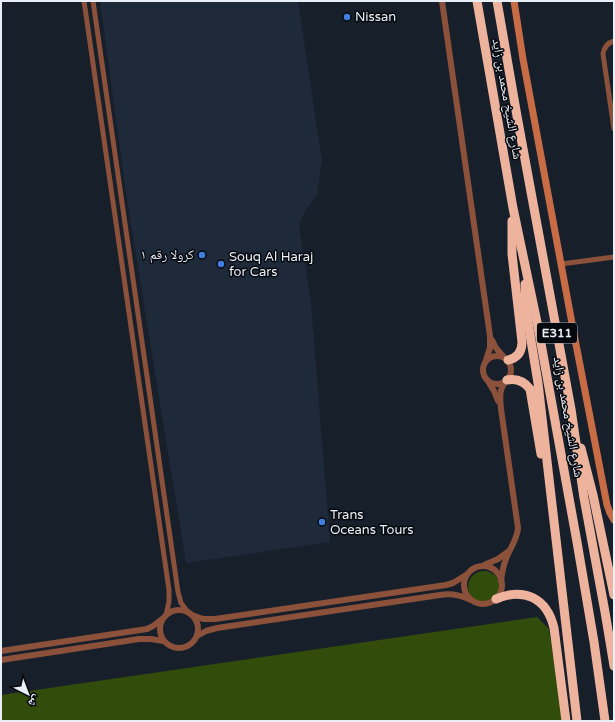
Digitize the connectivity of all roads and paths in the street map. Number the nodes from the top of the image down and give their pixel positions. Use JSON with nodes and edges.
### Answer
{"nodes":[{"id":1,"x":84,"y":1,"type":"edge"},
{"id":2,"x":93,"y":1,"type":"edge"},
{"id":3,"x":442,"y":1,"type":"edge"},
{"id":4,"x":477,"y":1,"type":"edge"},
{"id":5,"x":497,"y":1,"type":"edge"},
{"id":6,"x":514,"y":1,"type":"edge"},
{"id":7,"x":97,"y":32,"type":"junction"},
{"id":8,"x":89,"y":33,"type":"junction"},
{"id":9,"x":614,"y":41,"type":"edge"},
{"id":10,"x":614,"y":129,"type":"edge"},
{"id":11,"x":513,"y":208,"type":"junction"},
{"id":12,"x":614,"y":256,"type":"edge"},
{"id":13,"x":561,"y":264,"type":"junction"},
{"id":14,"x":526,"y":271,"type":"junction"},
{"id":15,"x":490,"y":336,"type":"junction"},
{"id":16,"x":506,"y":359,"type":"junction"},
{"id":17,"x":486,"y":360,"type":"junction"},
{"id":18,"x":139,"y":377,"type":"junction"},
{"id":19,"x":147,"y":378,"type":"junction"},
{"id":20,"x":488,"y":381,"type":"junction"},
{"id":21,"x":506,"y":381,"type":"junction"},
{"id":22,"x":501,"y":409,"type":"junction"},
{"id":23,"x":571,"y":409,"type":"junction"},
{"id":24,"x":551,"y":489,"type":"junction"},
{"id":25,"x":614,"y":520,"type":"edge"},
{"id":26,"x":510,"y":550,"type":"junction"},
{"id":27,"x":484,"y":565,"type":"junction"},
{"id":28,"x":466,"y":575,"type":"junction"},
{"id":29,"x":501,"y":581,"type":"junction"},
{"id":30,"x":614,"y":595,"type":"edge"},
{"id":31,"x":496,"y":599,"type":"junction"},
{"id":32,"x":471,"y":600,"type":"junction"},
{"id":33,"x":190,"y":613,"type":"junction"},
{"id":34,"x":164,"y":617,"type":"junction"},
{"id":35,"x":197,"y":636,"type":"junction"},
{"id":36,"x":164,"y":641,"type":"junction"},
{"id":37,"x":1,"y":651,"type":"edge"},
{"id":38,"x":1,"y":660,"type":"edge"},
{"id":39,"x":614,"y":666,"type":"edge"},
{"id":40,"x":566,"y":721,"type":"edge"},
{"id":41,"x":577,"y":721,"type":"edge"},
{"id":42,"x":605,"y":721,"type":"edge"}],
"edges":[{"from":1,"to":8,"type":"street"},
{"from":2,"to":7,"type":"street"},
{"from":3,"to":15,"type":"street"},
{"from":4,"to":11,"type":"highway","name":"شارع الشيخ محمد بن زايد","number":"E311"},
{"from":5,"to":23,"type":"highway","name":"شارع الشيخ محمد بن زايد","number":"E311"},
{"from":6,"to":13,"type":"main road"},
{"from":7,"to":8,"type":"street"},
{"from":7,"to":19,"type":"street"},
{"from":8,"to":18,"type":"street"},
{"from":9,"to":10,"type":"street"},
{"from":11,"to":14,"type":"highway","name":"شارع الشيخ محمد بن زايد","number":"E311"},
{"from":11,"to":16,"type":"highway"},
{"from":12,"to":13,"type":"street"},
{"from":13,"to":25,"type":"main road"},
{"from":14,"to":24,"type":"highway"},
{"from":14,"to":42,"type":"highway","name":"شارع الشيخ محمد بن زايد","number":"E311"},
{"from":15,"to":16,"type":"street"},
{"from":15,"to":17,"type":"street"},
{"from":16,"to":17,"type":"street"},
{"from":16,"to":21,"type":"street"},
{"from":17,"to":20,"type":"street"},
{"from":18,"to":19,"type":"street"},
{"from":18,"to":34,"type":"street"},
{"from":19,"to":33,"type":"street"},
{"from":20,"to":21,"type":"street"},
{"from":20,"to":22,"type":"street"},
{"from":21,"to":22,"type":"street"},
{"from":21,"to":24,"type":"highway"},
{"from":22,"to":26,"type":"street"},
{"from":23,"to":30,"type":"highway"},
{"from":23,"to":39,"type":"highway","name":"شارع الشيخ محمد بن زايد","number":"E311"},
{"from":24,"to":41,"type":"highway"},
{"from":26,"to":27,"type":"street"},
{"from":26,"to":29,"type":"street"},
{"from":27,"to":28,"type":"street"},
{"from":27,"to":29,"type":"street"},
{"from":28,"to":32,"type":"street"},
{"from":28,"to":33,"type":"street"},
{"from":29,"to":31,"type":"street"},
{"from":31,"to":32,"type":"street"},
{"from":31,"to":40,"type":"highway"},
{"from":32,"to":35,"type":"street"},
{"from":33,"to":34,"type":"street"},
{"from":33,"to":35,"type":"street"},
{"from":34,"to":36,"type":"street"},
{"from":34,"to":37,"type":"street"},
{"from":35,"to":36,"type":"street"},
{"from":36,"to":38,"type":"street"}]}
